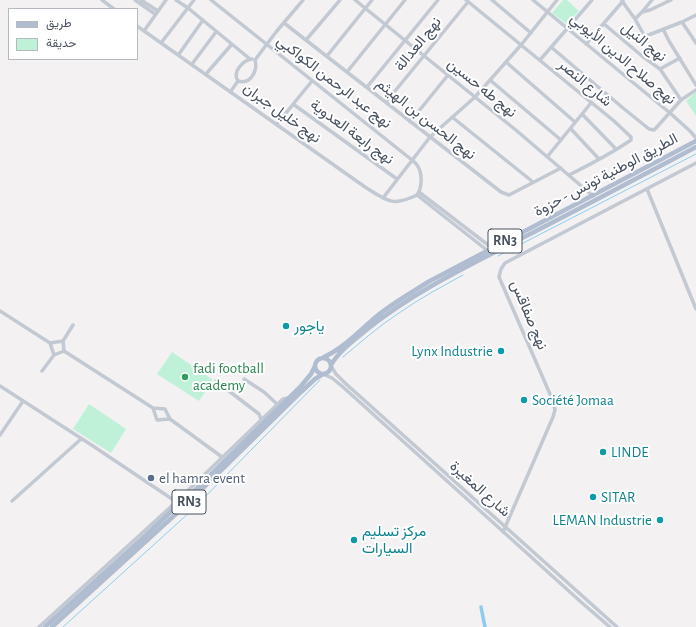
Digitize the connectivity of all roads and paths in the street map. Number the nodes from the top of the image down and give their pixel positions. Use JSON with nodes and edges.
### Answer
{"nodes":[{"id":1,"x":102,"y":0,"type":"edge"},
{"id":2,"x":135,"y":0,"type":"edge"},
{"id":3,"x":141,"y":0,"type":"edge"},
{"id":4,"x":166,"y":0,"type":"edge"},
{"id":5,"x":176,"y":0,"type":"edge"},
{"id":6,"x":194,"y":0,"type":"edge"},
{"id":7,"x":211,"y":0,"type":"edge"},
{"id":8,"x":303,"y":0,"type":"edge"},
{"id":9,"x":340,"y":0,"type":"edge"},
{"id":10,"x":355,"y":0,"type":"edge"},
{"id":11,"x":372,"y":0,"type":"edge"},
{"id":12,"x":405,"y":0,"type":"edge"},
{"id":13,"x":438,"y":0,"type":"edge"},
{"id":14,"x":492,"y":0,"type":"edge"},
{"id":15,"x":533,"y":0,"type":"edge"},
{"id":16,"x":558,"y":0,"type":"edge"},
{"id":17,"x":592,"y":0,"type":"edge"},
{"id":18,"x":652,"y":0,"type":"edge"},
{"id":19,"x":671,"y":0,"type":"edge"},
{"id":20,"x":467,"y":1,"type":"edge"},
{"id":21,"x":621,"y":1,"type":"edge"},
{"id":22,"x":113,"y":8,"type":"edge"},
{"id":23,"x":188,"y":8,"type":"junction"},
{"id":24,"x":366,"y":8,"type":"junction"},
{"id":25,"x":547,"y":12,"type":"junction"},
{"id":26,"x":642,"y":12,"type":"junction"},
{"id":27,"x":157,"y":13,"type":"junction"},
{"id":28,"x":696,"y":15,"type":"edge"},
{"id":29,"x":635,"y":19,"type":"junction"},
{"id":30,"x":203,"y":20,"type":"junction"},
{"id":31,"x":682,"y":22,"type":"junction"},
{"id":32,"x":284,"y":23,"type":"junction"},
{"id":33,"x":385,"y":24,"type":"junction"},
{"id":34,"x":604,"y":24,"type":"junction"},
{"id":35,"x":138,"y":27,"type":"edge"},
{"id":36,"x":567,"y":28,"type":"junction"},
{"id":37,"x":663,"y":29,"type":"junction"},
{"id":38,"x":144,"y":31,"type":"junction"},
{"id":39,"x":216,"y":32,"type":"junction"},
{"id":40,"x":531,"y":33,"type":"junction"},
{"id":41,"x":306,"y":40,"type":"junction"},
{"id":42,"x":405,"y":40,"type":"junction"},
{"id":43,"x":161,"y":43,"type":"junction"},
{"id":44,"x":232,"y":44,"type":"junction"},
{"id":45,"x":267,"y":44,"type":"junction"},
{"id":46,"x":586,"y":44,"type":"junction"},
{"id":47,"x":696,"y":44,"type":"edge"},
{"id":48,"x":521,"y":45,"type":"junction"},
{"id":49,"x":551,"y":47,"type":"junction"},
{"id":50,"x":179,"y":54,"type":"junction"},
{"id":51,"x":327,"y":56,"type":"junction"},
{"id":52,"x":423,"y":56,"type":"junction"},
{"id":53,"x":680,"y":58,"type":"junction"},
{"id":54,"x":250,"y":59,"type":"junction"},
{"id":55,"x":255,"y":60,"type":"junction"},
{"id":56,"x":540,"y":60,"type":"junction"},
{"id":57,"x":506,"y":62,"type":"junction"},
{"id":58,"x":192,"y":64,"type":"junction"},
{"id":59,"x":660,"y":69,"type":"junction"},
{"id":60,"x":347,"y":72,"type":"junction"},
{"id":61,"x":206,"y":74,"type":"junction"},
{"id":62,"x":448,"y":75,"type":"junction"},
{"id":63,"x":490,"y":80,"type":"junction"},
{"id":64,"x":238,"y":81,"type":"junction"},
{"id":65,"x":312,"y":81,"type":"junction"},
{"id":66,"x":696,"y":85,"type":"edge"},
{"id":67,"x":367,"y":87,"type":"junction"},
{"id":68,"x":696,"y":90,"type":"edge"},
{"id":69,"x":231,"y":91,"type":"junction"},
{"id":70,"x":475,"y":97,"type":"junction"},
{"id":71,"x":681,"y":100,"type":"junction"},
{"id":72,"x":386,"y":102,"type":"junction"},
{"id":73,"x":591,"y":103,"type":"junction"},
{"id":74,"x":293,"y":104,"type":"junction"},
{"id":75,"x":670,"y":113,"type":"junction"},
{"id":76,"x":582,"y":114,"type":"junction"},
{"id":77,"x":452,"y":117,"type":"junction"},
{"id":78,"x":410,"y":122,"type":"junction"},
{"id":79,"x":576,"y":122,"type":"junction"},
{"id":80,"x":277,"y":124,"type":"junction"},
{"id":81,"x":570,"y":129,"type":"junction"},
{"id":82,"x":430,"y":137,"type":"junction"},
{"id":83,"x":561,"y":140,"type":"junction"},
{"id":84,"x":696,"y":140,"type":"edge"},
{"id":85,"x":696,"y":147,"type":"edge"},
{"id":86,"x":616,"y":150,"type":"junction"},
{"id":87,"x":547,"y":157,"type":"junction"},
{"id":88,"x":599,"y":159,"type":"junction"},
{"id":89,"x":412,"y":160,"type":"junction"},
{"id":90,"x":696,"y":163,"type":"edge"},
{"id":91,"x":561,"y":168,"type":"junction"},
{"id":92,"x":569,"y":175,"type":"junction"},
{"id":93,"x":397,"y":179,"type":"junction"},
{"id":94,"x":533,"y":182,"type":"junction"},
{"id":95,"x":647,"y":189,"type":"junction"},
{"id":96,"x":418,"y":194,"type":"junction"},
{"id":97,"x":593,"y":196,"type":"junction"},
{"id":98,"x":383,"y":198,"type":"junction"},
{"id":99,"x":490,"y":249,"type":"junction"},
{"id":100,"x":696,"y":309,"type":"edge"},
{"id":101,"x":0,"y":312,"type":"edge"},
{"id":102,"x":73,"y":325,"type":"dead end"},
{"id":103,"x":63,"y":341,"type":"junction"},
{"id":104,"x":50,"y":343,"type":"junction"},
{"id":105,"x":64,"y":351,"type":"junction"},
{"id":106,"x":54,"y":356,"type":"junction"},
{"id":107,"x":324,"y":357,"type":"junction"},
{"id":108,"x":331,"y":365,"type":"junction"},
{"id":109,"x":315,"y":366,"type":"junction"},
{"id":110,"x":42,"y":371,"type":"dead end"},
{"id":111,"x":323,"y":374,"type":"junction"},
{"id":112,"x":244,"y":379,"type":"dead end"},
{"id":113,"x":216,"y":381,"type":"dead end"},
{"id":114,"x":0,"y":386,"type":"edge"},
{"id":115,"x":288,"y":398,"type":"junction"},
{"id":116,"x":23,"y":401,"type":"junction"},
{"id":117,"x":277,"y":404,"type":"junction"},
{"id":118,"x":153,"y":408,"type":"junction"},
{"id":119,"x":170,"y":419,"type":"junction"},
{"id":120,"x":261,"y":419,"type":"junction"},
{"id":121,"x":0,"y":435,"type":"edge"},
{"id":122,"x":81,"y":438,"type":"junction"},
{"id":123,"x":222,"y":457,"type":"junction"},
{"id":124,"x":12,"y":501,"type":"dead end"},
{"id":125,"x":178,"y":503,"type":"junction"},
{"id":126,"x":506,"y":527,"type":"junction"},
{"id":127,"x":503,"y":532,"type":"junction"},
{"id":128,"x":39,"y":627,"type":"edge"},
{"id":129,"x":45,"y":627,"type":"edge"},
{"id":130,"x":52,"y":627,"type":"edge"},
{"id":131,"x":610,"y":627,"type":"edge"},
{"id":132,"x":617,"y":627,"type":"edge"}],
"edges":[{"from":1,"to":22,"type":"street"},
{"from":2,"to":27,"type":"street"},
{"from":3,"to":27,"type":"street"},
{"from":4,"to":27,"type":"street"},
{"from":5,"to":23,"type":"street"},
{"from":6,"to":23,"type":"street"},
{"from":7,"to":45,"type":"street","name":"نهج عبد الرحمن الكواكبي"},
{"from":8,"to":32,"type":"street"},
{"from":9,"to":41,"type":"street"},
{"from":10,"to":24,"type":"street","name":"نهج طه حسين"},
{"from":11,"to":24,"type":"street"},
{"from":12,"to":33,"type":"street"},
{"from":13,"to":42,"type":"street"},
{"from":14,"to":40,"type":"street"},
{"from":15,"to":25,"type":"street","name":"نهج صلاح الدين الأيوبي"},
{"from":16,"to":25,"type":"street"},
{"from":17,"to":36,"type":"street"},
{"from":18,"to":26,"type":"street"},
{"from":19,"to":26,"type":"street"},
{"from":20,"to":48,"type":"street","name":"شارع النصر"},
{"from":20,"to":52,"type":"street","name":"نهج العدالة"},
{"from":21,"to":29,"type":"street"},
{"from":21,"to":34,"type":"street"},
{"from":23,"to":30,"type":"street"},
{"from":23,"to":43,"type":"street"},
{"from":24,"to":33,"type":"street","name":"نهج طه حسين"},
{"from":24,"to":51,"type":"street"},
{"from":25,"to":36,"type":"street","name":"نهج صلاح الدين الأيوبي"},
{"from":25,"to":40,"type":"street"},
{"from":26,"to":29,"type":"street"},
{"from":27,"to":38,"type":"street"},
{"from":28,"to":31,"type":"street"},
{"from":29,"to":37,"type":"street"},
{"from":30,"to":39,"type":"street"},
{"from":30,"to":50,"type":"street"},
{"from":31,"to":37,"type":"street"},
{"from":31,"to":47,"type":"street"},
{"from":32,"to":41,"type":"street","name":"نهج الحسن بن الهيثم"},
{"from":32,"to":45,"type":"street"},
{"from":33,"to":42,"type":"street","name":"نهج طه حسين"},
{"from":33,"to":60,"type":"street"},
{"from":34,"to":46,"type":"street"},
{"from":34,"to":59,"type":"street","name":"نهج النيل"},
{"from":35,"to":38,"type":"street","name":"نهج خليل جبران"},
{"from":36,"to":46,"type":"street","name":"نهج صلاح الدين الأيوبي"},
{"from":36,"to":49,"type":"street"},
{"from":37,"to":53,"type":"street"},
{"from":38,"to":43,"type":"street","name":"نهج خليل جبران"},
{"from":39,"to":44,"type":"street"},
{"from":39,"to":58,"type":"street"},
{"from":40,"to":48,"type":"street"},
{"from":41,"to":51,"type":"street","name":"نهج الحسن بن الهيثم"},
{"from":42,"to":52,"type":"street","name":"نهج طه حسين"},
{"from":42,"to":67,"type":"street"},
{"from":43,"to":50,"type":"street","name":"نهج خليل جبران"},
{"from":44,"to":54,"type":"street"},
{"from":44,"to":61,"type":"street"},
{"from":45,"to":55,"type":"street"},
{"from":45,"to":65,"type":"street","name":"نهج عبد الرحمن الكواكبي"},
{"from":46,"to":75,"type":"street","name":"نهج صلاح الدين الأيوبي"},
{"from":48,"to":56,"type":"street","name":"شارع النصر"},
{"from":48,"to":57,"type":"street"},
{"from":49,"to":56,"type":"street"},
{"from":49,"to":75,"type":"street"},
{"from":50,"to":58,"type":"street","name":"نهج خليل جبران"},
{"from":51,"to":60,"type":"street","name":"نهج الحسن بن الهيثم"},
{"from":52,"to":62,"type":"street","name":"نهج طه حسين"},
{"from":52,"to":72,"type":"street","name":"نهج العدالة"},
{"from":53,"to":59,"type":"street"},
{"from":53,"to":66,"type":"street"},
{"from":54,"to":55,"type":"street"},
{"from":54,"to":64,"type":"street"},
{"from":55,"to":64,"type":"street"},
{"from":56,"to":73,"type":"street","name":"شارع النصر"},
{"from":57,"to":63,"type":"street"},
{"from":57,"to":79,"type":"street"},
{"from":58,"to":61,"type":"street","name":"نهج خليل جبران"},
{"from":59,"to":71,"type":"street","name":"نهج النيل"},
{"from":60,"to":67,"type":"street","name":"نهج الحسن بن الهيثم"},
{"from":61,"to":69,"type":"street","name":"نهج خليل جبران"},
{"from":62,"to":70,"type":"street","name":"نهج طه حسين"},
{"from":62,"to":78,"type":"street"},
{"from":63,"to":70,"type":"street"},
{"from":63,"to":83,"type":"street"},
{"from":64,"to":69,"type":"street"},
{"from":65,"to":74,"type":"street"},
{"from":65,"to":89,"type":"street","name":"نهج عبد الرحمن الكواكبي"},
{"from":67,"to":72,"type":"street","name":"نهج الحسن بن الهيثم"},
{"from":68,"to":71,"type":"street"},
{"from":69,"to":80,"type":"street","name":"نهج خليل جبران"},
{"from":70,"to":77,"type":"street"},
{"from":70,"to":87,"type":"street","name":"نهج طه حسين"},
{"from":71,"to":75,"type":"street"},
{"from":72,"to":78,"type":"street","name":"نهج الحسن بن الهيثم"},
{"from":73,"to":76,"type":"street"},
{"from":73,"to":86,"type":"street","name":"شارع النصر"},
{"from":74,"to":80,"type":"street"},
{"from":74,"to":93,"type":"street","name":"نهج رابعة العدوية"},
{"from":75,"to":84,"type":"street","name":"نهج صلاح الدين الأيوبي"},
{"from":76,"to":79,"type":"street"},
{"from":76,"to":86,"type":"street"},
{"from":77,"to":82,"type":"street"},
{"from":77,"to":94,"type":"street"},
{"from":78,"to":82,"type":"street","name":"نهج الحسن بن الهيثم"},
{"from":79,"to":81,"type":"street"},
{"from":80,"to":98,"type":"street","name":"نهج خليل جبران"},
{"from":81,"to":83,"type":"street"},
{"from":81,"to":88,"type":"street"},
{"from":82,"to":89,"type":"street"},
{"from":82,"to":94,"type":"street","name":"نهج الحسن بن الهيثم"},
{"from":83,"to":87,"type":"street"},
{"from":84,"to":97,"type":"main road","name":"الطريق الوطنية تونس - حزوة","number":"RN3"},
{"from":85,"to":108,"type":"main road","name":"الطريق الوطنية تونس - حزوة","number":"RN3"},
{"from":86,"to":88,"type":"street","name":"شارع النصر"},
{"from":87,"to":91,"type":"street","name":"نهج طه حسين"},
{"from":88,"to":92,"type":"street","name":"شارع النصر"},
{"from":89,"to":93,"type":"street"},
{"from":89,"to":96,"type":"street","name":"نهج عبد الرحمن الكواكبي"},
{"from":90,"to":95,"type":"street","name":"نهج صفاقس"},
{"from":91,"to":92,"type":"street","name":"نهج طه حسين"},
{"from":91,"to":94,"type":"street","name":"نهج الحسن بن الهيثم"},
{"from":92,"to":97,"type":"street","name":"نهج طه حسين"},
{"from":93,"to":98,"type":"street"},
{"from":95,"to":100,"type":"street"},
{"from":95,"to":126,"type":"street","name":"نهج صفاقس"},
{"from":96,"to":98,"type":"street","name":"نهج خليل جبران"},
{"from":96,"to":99,"type":"street"},
{"from":97,"to":99,"type":"main road","name":"الطريق الوطنية تونس - حزوة","number":"RN3"},
{"from":99,"to":107,"type":"main road","name":"الطريق الوطنية تونس - حزوة","number":"RN3"},
{"from":101,"to":104,"type":"street"},
{"from":102,"to":103,"type":"street"},
{"from":103,"to":104,"type":"street"},
{"from":103,"to":105,"type":"street"},
{"from":104,"to":106,"type":"street"},
{"from":105,"to":106,"type":"street"},
{"from":105,"to":118,"type":"street"},
{"from":106,"to":110,"type":"street"},
{"from":107,"to":108,"type":"main road"},
{"from":107,"to":109,"type":"main road","number":"RN3"},
{"from":108,"to":111,"type":"main road","number":"RN3"},
{"from":108,"to":126,"type":"street","name":"شارع المغيرة"},
{"from":109,"to":111,"type":"main road"},
{"from":109,"to":115,"type":"main road","number":"RN3"},
{"from":111,"to":127,"type":"street","name":"شارع المغيرة"},
{"from":111,"to":130,"type":"main road","number":"RN3"},
{"from":112,"to":117,"type":"street"},
{"from":113,"to":120,"type":"street"},
{"from":114,"to":116,"type":"street"},
{"from":115,"to":117,"type":"street"},
{"from":115,"to":125,"type":"main road","number":"RN3"},
{"from":116,"to":121,"type":"street"},
{"from":116,"to":122,"type":"street"},
{"from":117,"to":120,"type":"street"},
{"from":118,"to":119,"type":"street"},
{"from":118,"to":119,"type":"street"},
{"from":119,"to":123,"type":"street"},
{"from":120,"to":123,"type":"street"},
{"from":122,"to":124,"type":"street"},
{"from":122,"to":125,"type":"street"},
{"from":123,"to":125,"type":"street"},
{"from":125,"to":128,"type":"street"},
{"from":125,"to":129,"type":"main road","number":"RN3"},
{"from":126,"to":127,"type":"street","name":"نهج صفاقس"},
{"from":126,"to":132,"type":"street","name":"شارع المغيرة"},
{"from":127,"to":131,"type":"street","name":"شارع المغيرة"}]}
